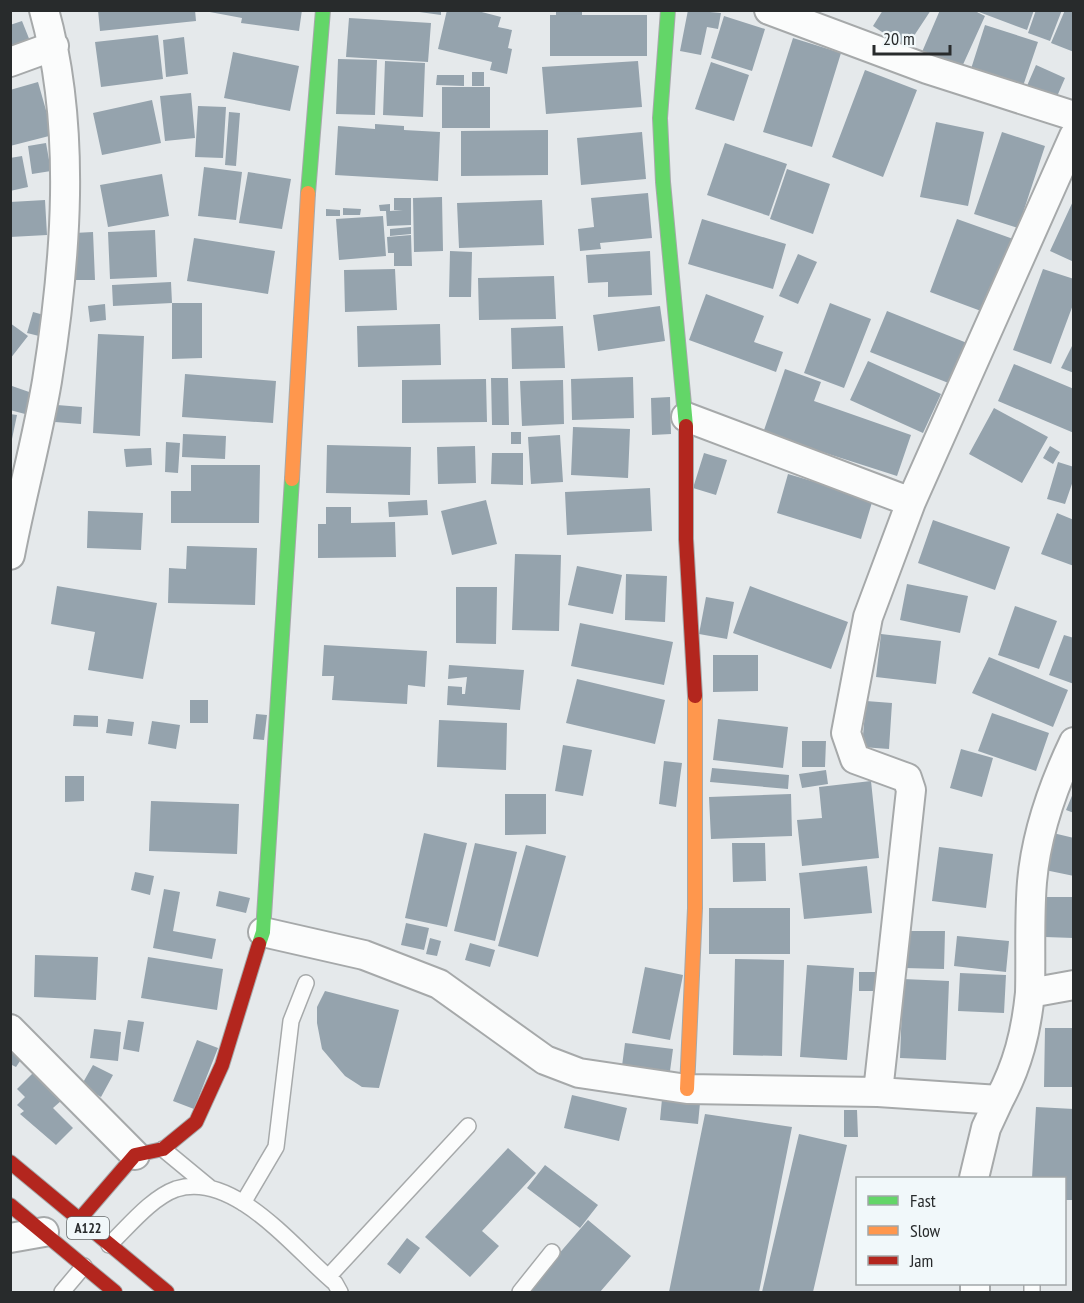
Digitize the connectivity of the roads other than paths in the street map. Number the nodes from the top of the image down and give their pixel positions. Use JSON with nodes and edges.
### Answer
{"nodes":[{"id":1,"x":44,"y":10,"type":"edge"},
{"id":2,"x":323,"y":10,"type":"edge"},
{"id":3,"x":668,"y":10,"type":"edge"},
{"id":4,"x":769,"y":10,"type":"edge"},
{"id":5,"x":54,"y":46,"type":"junction"},
{"id":6,"x":10,"y":62,"type":"edge"},
{"id":7,"x":1074,"y":116,"type":"edge"},
{"id":8,"x":1074,"y":136,"type":"edge"},
{"id":9,"x":686,"y":417,"type":"junction"},
{"id":10,"x":17,"y":483,"type":"edge"},
{"id":11,"x":911,"y":502,"type":"junction"},
{"id":12,"x":10,"y":555,"type":"edge"},
{"id":13,"x":1074,"y":742,"type":"edge"},
{"id":14,"x":263,"y":932,"type":"junction"},
{"id":15,"x":306,"y":983,"type":"dead end"},
{"id":16,"x":1074,"y":985,"type":"edge"},
{"id":17,"x":1030,"y":993,"type":"junction"},
{"id":18,"x":10,"y":1029,"type":"edge"},
{"id":19,"x":687,"y":1089,"type":"junction"},
{"id":20,"x":878,"y":1092,"type":"junction"},
{"id":21,"x":999,"y":1100,"type":"junction"},
{"id":22,"x":468,"y":1126,"type":"dead end"},
{"id":23,"x":164,"y":1149,"type":"junction"},
{"id":24,"x":135,"y":1155,"type":"junction"},
{"id":25,"x":10,"y":1162,"type":"edge"},
{"id":26,"x":974,"y":1177,"type":"edge"},
{"id":27,"x":209,"y":1187,"type":"junction"},
{"id":28,"x":243,"y":1203,"type":"junction"},
{"id":29,"x":10,"y":1205,"type":"edge"},
{"id":30,"x":79,"y":1220,"type":"junction"},
{"id":31,"x":44,"y":1232,"type":"junction"},
{"id":32,"x":10,"y":1238,"type":"edge"},
{"id":33,"x":109,"y":1245,"type":"junction"},
{"id":34,"x":552,"y":1252,"type":"dead end"},
{"id":35,"x":84,"y":1266,"type":"junction"},
{"id":36,"x":328,"y":1277,"type":"junction"},
{"id":37,"x":62,"y":1293,"type":"edge"},
{"id":38,"x":115,"y":1293,"type":"edge"},
{"id":39,"x":167,"y":1293,"type":"edge"},
{"id":40,"x":340,"y":1293,"type":"edge"},
{"id":41,"x":520,"y":1293,"type":"edge"}],
"edges":[{"from":1,"to":5,"type":"street"},
{"from":2,"to":14,"type":"main road"},
{"from":3,"to":9,"type":"main road"},
{"from":4,"to":7,"type":"street"},
{"from":5,"to":6,"type":"street"},
{"from":5,"to":10,"type":"street"},
{"from":8,"to":11,"type":"street"},
{"from":9,"to":11,"type":"street"},
{"from":9,"to":19,"type":"main road"},
{"from":10,"to":12,"type":"street"},
{"from":11,"to":20,"type":"street"},
{"from":13,"to":17,"type":"street"},
{"from":14,"to":19,"type":"street"},
{"from":14,"to":23,"type":"main road"},
{"from":15,"to":28,"type":"lane"},
{"from":16,"to":17,"type":"street"},
{"from":17,"to":21,"type":"street"},
{"from":18,"to":24,"type":"street"},
{"from":19,"to":20,"type":"street"},
{"from":20,"to":21,"type":"street"},
{"from":21,"to":26,"type":"street"},
{"from":22,"to":36,"type":"lane"},
{"from":23,"to":24,"type":"main road"},
{"from":23,"to":27,"type":"lane"},
{"from":24,"to":30,"type":"main road"},
{"from":25,"to":30,"type":"main road","number":"A122"},
{"from":27,"to":28,"type":"lane"},
{"from":27,"to":33,"type":"lane"},
{"from":28,"to":36,"type":"lane"},
{"from":29,"to":31,"type":"main road","number":"A122"},
{"from":30,"to":33,"type":"main road","number":"A122"},
{"from":31,"to":32,"type":"street"},
{"from":31,"to":35,"type":"main road","number":"A122"},
{"from":33,"to":39,"type":"main road","number":"A122"},
{"from":34,"to":41,"type":"lane"},
{"from":35,"to":37,"type":"lane"},
{"from":35,"to":38,"type":"main road","number":"A122"},
{"from":36,"to":40,"type":"lane"}]}
